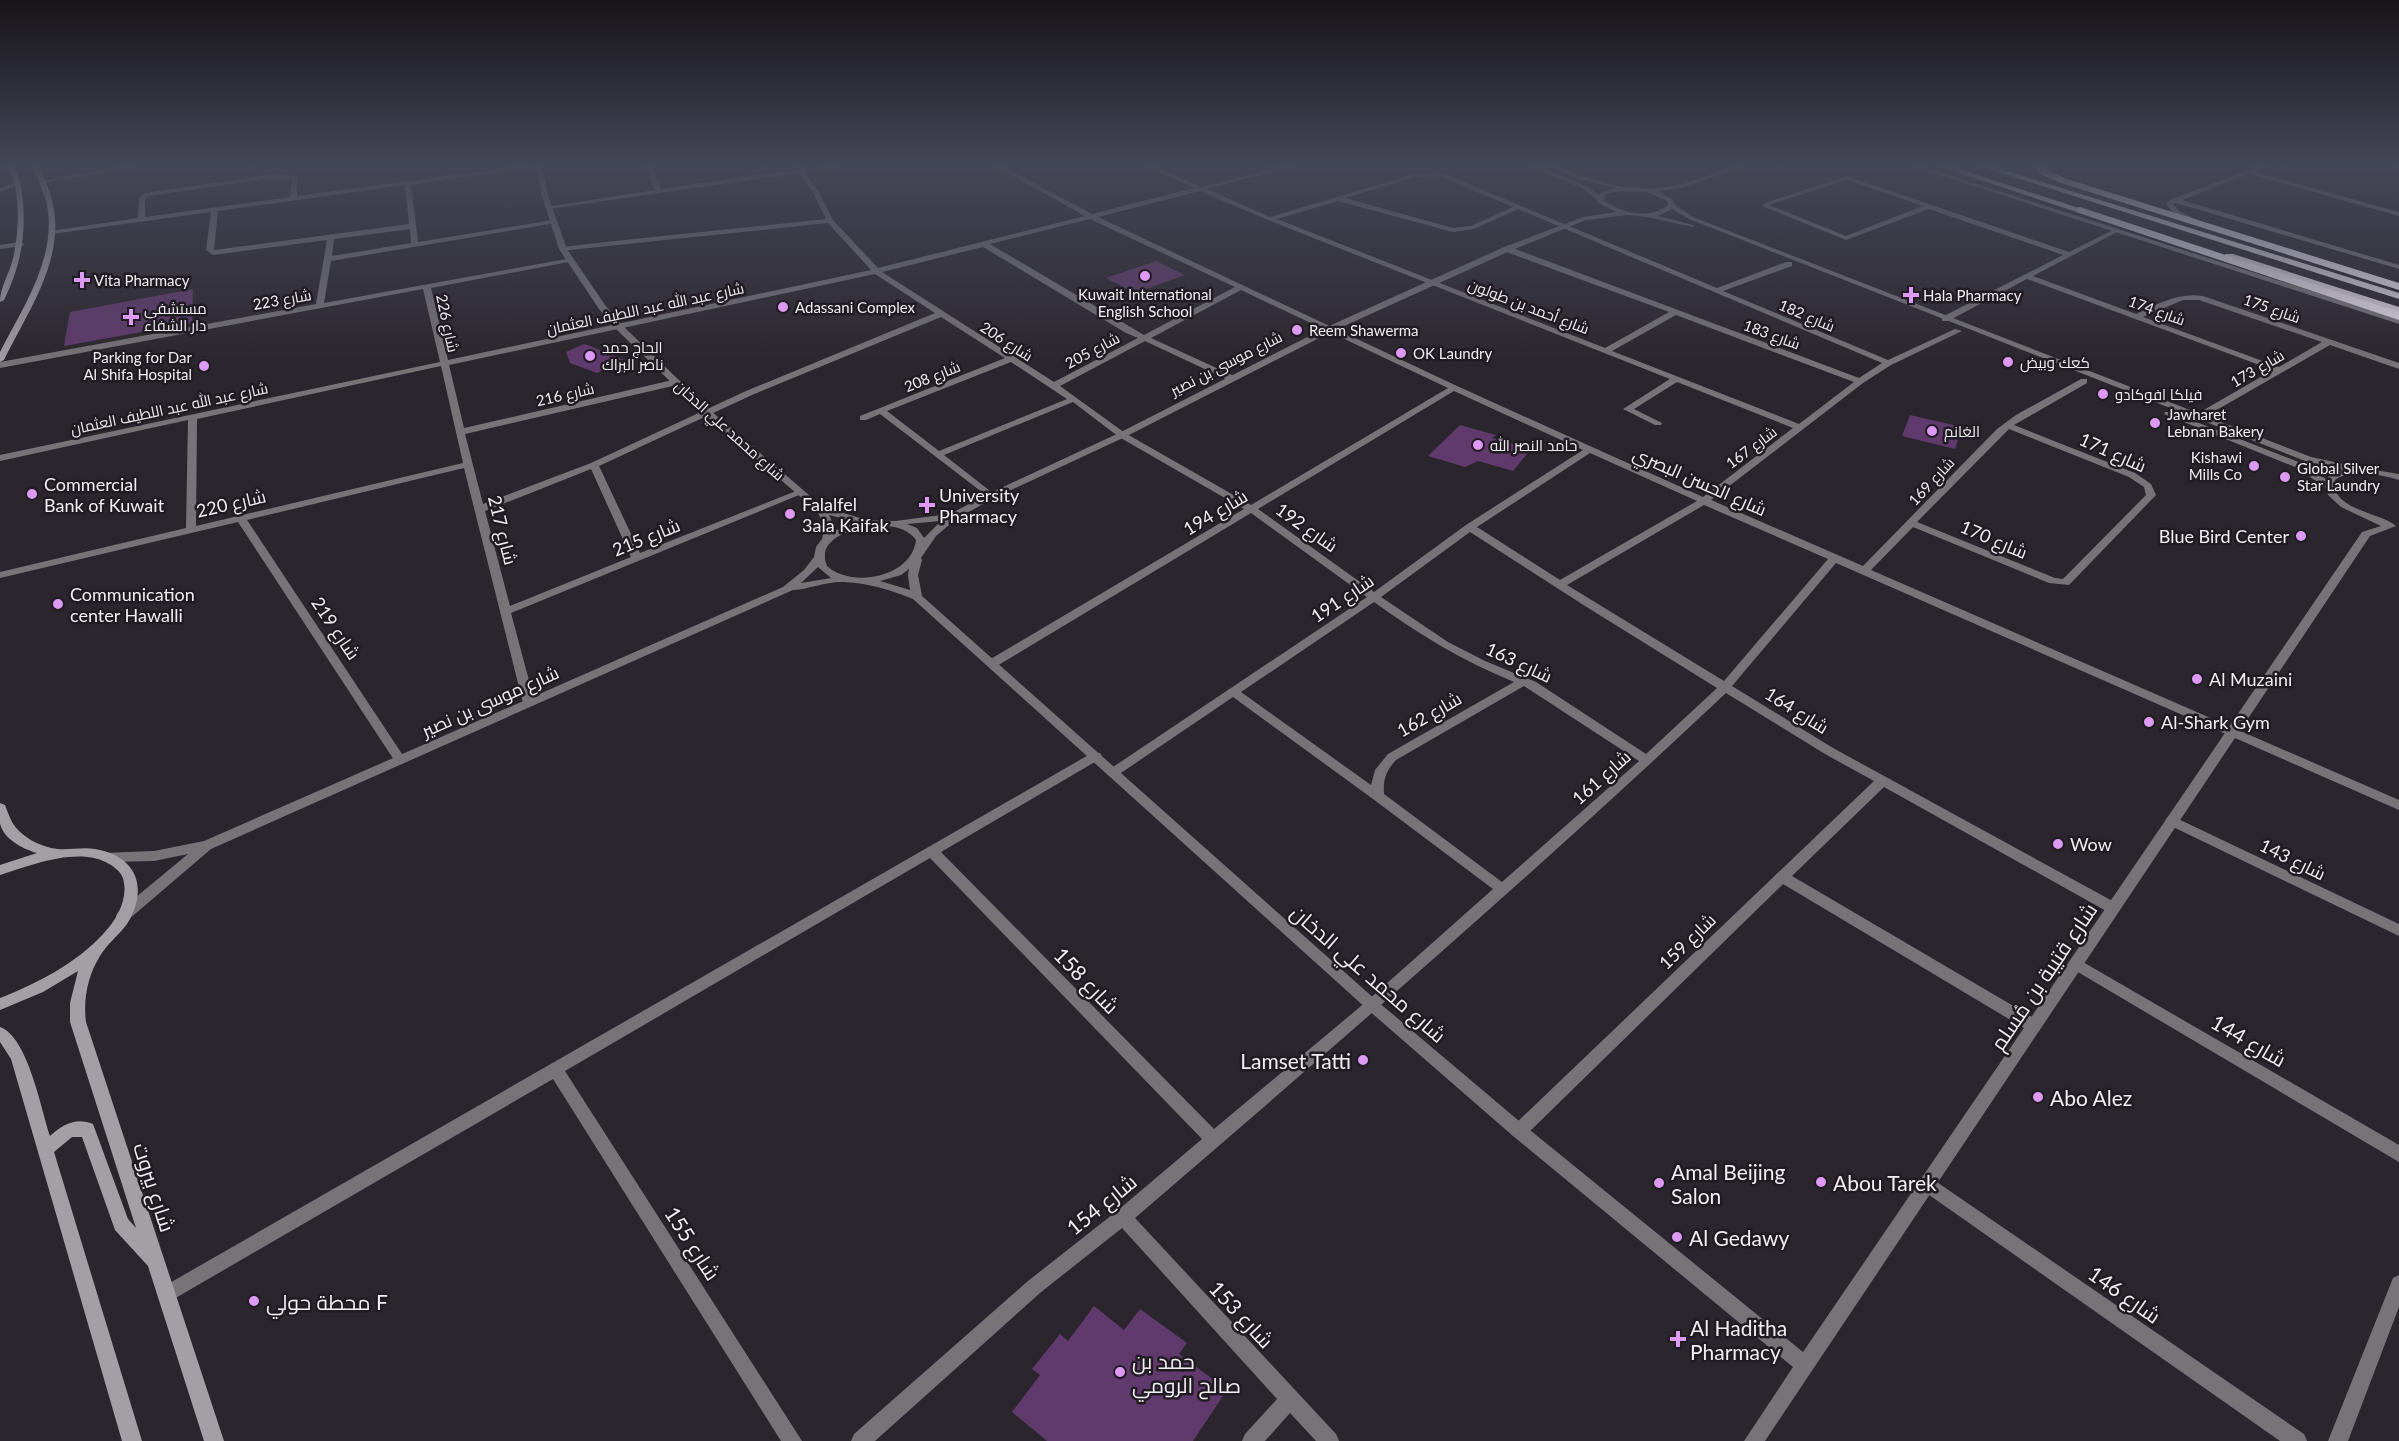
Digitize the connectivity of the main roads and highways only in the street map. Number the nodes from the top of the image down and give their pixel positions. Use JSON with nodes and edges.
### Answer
{"nodes":[{"id":1,"x":21,"y":233,"type":"edge"},
{"id":2,"x":52,"y":233,"type":"edge"},
{"id":3,"x":2150,"y":233,"type":"edge"},
{"id":4,"x":2153,"y":233,"type":"edge"},
{"id":5,"x":2199,"y":233,"type":"edge"},
{"id":6,"x":2217,"y":233,"type":"edge"},
{"id":7,"x":2231,"y":233,"type":"edge"},
{"id":8,"x":2399,"y":288,"type":"edge"},
{"id":9,"x":2399,"y":296,"type":"edge"},
{"id":10,"x":0,"y":300,"type":"edge"},
{"id":11,"x":2399,"y":311,"type":"edge"},
{"id":12,"x":2399,"y":316,"type":"edge"},
{"id":13,"x":0,"y":360,"type":"edge"},
{"id":14,"x":0,"y":808,"type":"edge"},
{"id":15,"x":60,"y":854,"type":"junction"},
{"id":16,"x":0,"y":870,"type":"edge"},
{"id":17,"x":97,"y":948,"type":"junction"},
{"id":18,"x":0,"y":1004,"type":"edge"},
{"id":19,"x":0,"y":1033,"type":"edge"},
{"id":20,"x":46,"y":1149,"type":"junction"},
{"id":21,"x":156,"y":1262,"type":"junction"},
{"id":22,"x":132,"y":1441,"type":"edge"},
{"id":23,"x":214,"y":1441,"type":"edge"}],
"edges":[{"from":1,"to":10,"type":"main road"},
{"from":2,"to":13,"type":"main road"},
{"from":3,"to":12,"type":"highway"},
{"from":4,"to":11,"type":"highway"},
{"from":5,"to":9,"type":"highway"},
{"from":6,"to":8,"type":"highway"},
{"from":7,"to":8,"type":"highway"},
{"from":14,"to":15,"type":"main road"},
{"from":15,"to":16,"type":"main road"},
{"from":15,"to":17,"type":"main road"},
{"from":17,"to":18,"type":"main road"},
{"from":17,"to":21,"type":"main road","name":"شارع بيروت"},
{"from":19,"to":20,"type":"main road"},
{"from":20,"to":21,"type":"main road"},
{"from":20,"to":22,"type":"main road"},
{"from":21,"to":23,"type":"main road","name":"شارع بيروت"}]}
